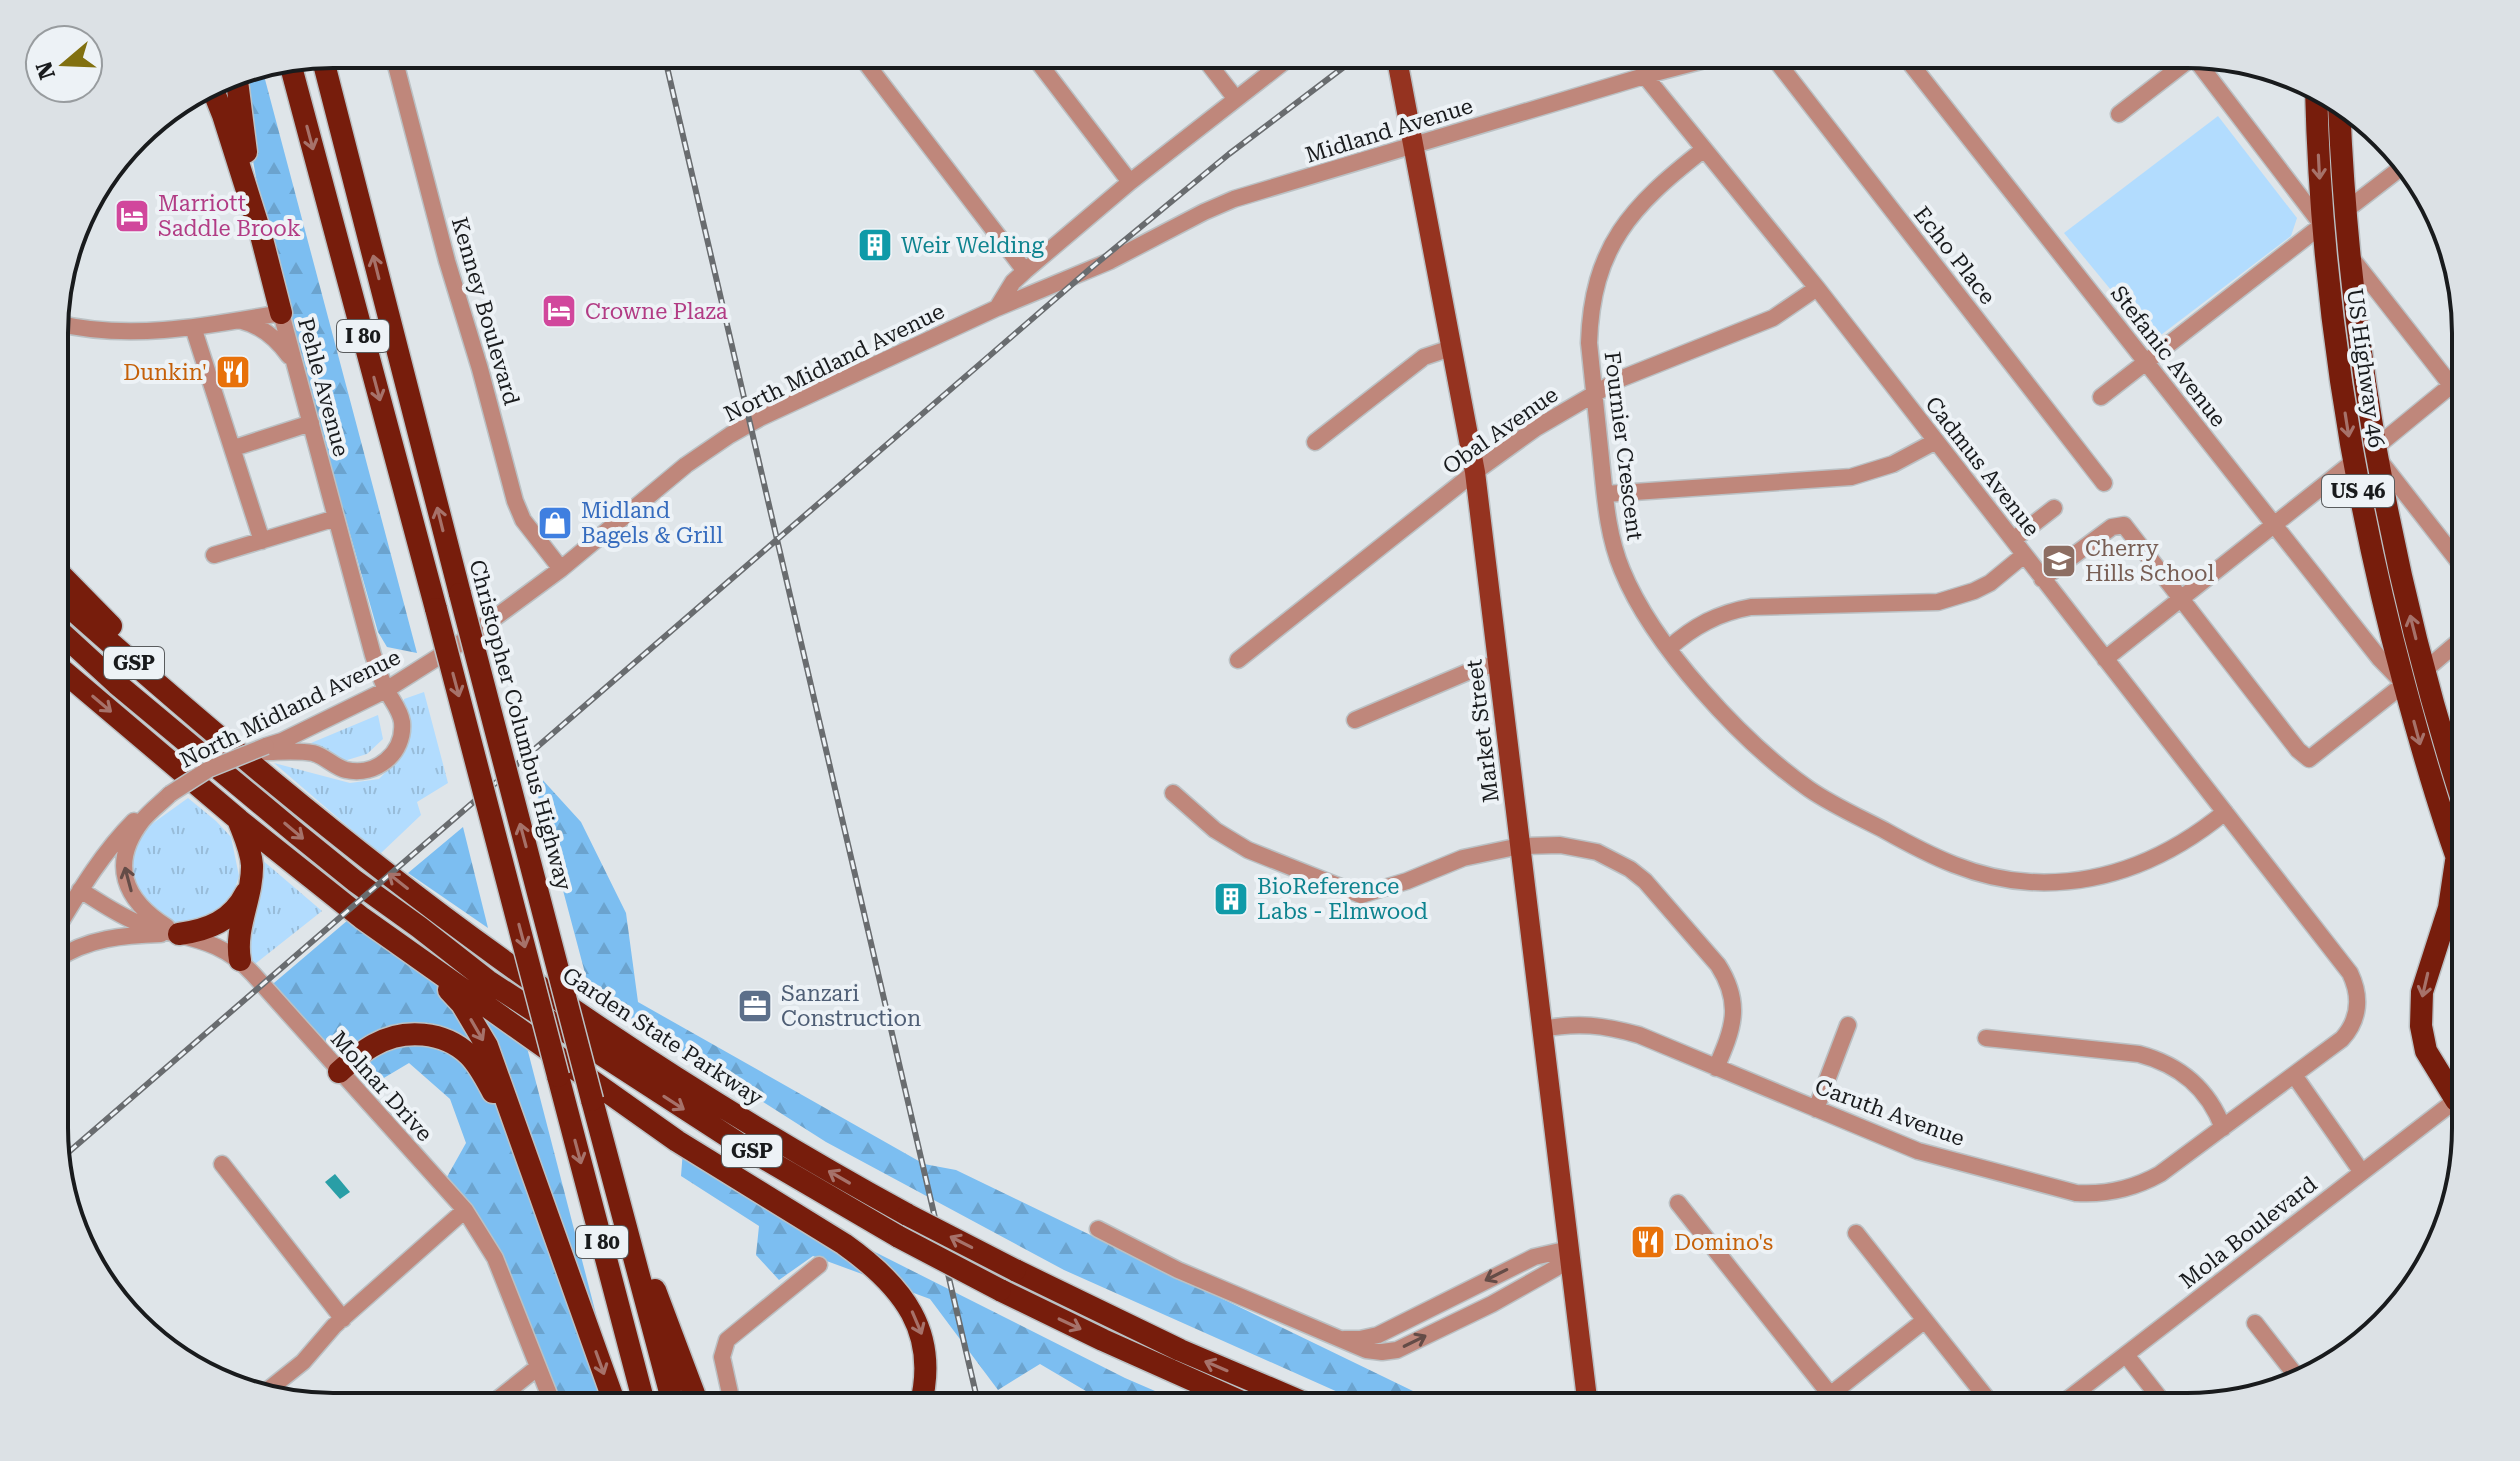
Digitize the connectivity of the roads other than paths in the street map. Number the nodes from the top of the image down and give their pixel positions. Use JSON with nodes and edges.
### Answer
{"nodes":[{"id":1,"x":1275,"y":68,"type":"edge"},
{"id":2,"x":1399,"y":68,"type":"edge"},
{"id":3,"x":1674,"y":68,"type":"edge"},
{"id":4,"x":1782,"y":68,"type":"edge"},
{"id":5,"x":1914,"y":68,"type":"edge"},
{"id":6,"x":2183,"y":68,"type":"edge"},
{"id":7,"x":327,"y":69,"type":"edge"},
{"id":8,"x":397,"y":69,"type":"edge"},
{"id":9,"x":870,"y":69,"type":"edge"},
{"id":10,"x":1043,"y":69,"type":"edge"},
{"id":11,"x":1212,"y":69,"type":"edge"},
{"id":12,"x":2205,"y":69,"type":"edge"},
{"id":13,"x":292,"y":72,"type":"edge"},
{"id":14,"x":1645,"y":76,"type":"junction"},
{"id":15,"x":238,"y":86,"type":"edge"},
{"id":16,"x":223,"y":92,"type":"edge"},
{"id":17,"x":215,"y":96,"type":"edge"},
{"id":18,"x":1236,"y":99,"type":"junction"},
{"id":19,"x":2317,"y":102,"type":"edge"},
{"id":20,"x":2119,"y":114,"type":"dead end"},
{"id":21,"x":2340,"y":117,"type":"edge"},
{"id":22,"x":1414,"y":146,"type":"junction"},
{"id":23,"x":1703,"y":150,"type":"junction"},
{"id":24,"x":247,"y":159,"type":"junction"},
{"id":25,"x":2396,"y":171,"type":"edge"},
{"id":26,"x":1130,"y":182,"type":"junction"},
{"id":27,"x":2345,"y":211,"type":"junction"},
{"id":28,"x":2322,"y":225,"type":"junction"},
{"id":29,"x":261,"y":235,"type":"junction"},
{"id":30,"x":2349,"y":255,"type":"junction"},
{"id":31,"x":1025,"y":271,"type":"junction"},
{"id":32,"x":1073,"y":276,"type":"joint"},
{"id":33,"x":1817,"y":288,"type":"junction"},
{"id":34,"x":997,"y":308,"type":"junction"},
{"id":35,"x":281,"y":313,"type":"junction"},
{"id":36,"x":240,"y":320,"type":"junction"},
{"id":37,"x":68,"y":325,"type":"edge"},
{"id":38,"x":193,"y":327,"type":"junction"},
{"id":39,"x":1451,"y":348,"type":"junction"},
{"id":40,"x":2146,"y":363,"type":"junction"},
{"id":41,"x":295,"y":366,"type":"junction"},
{"id":42,"x":2451,"y":385,"type":"joint"},
{"id":43,"x":1594,"y":392,"type":"junction"},
{"id":44,"x":2101,"y":397,"type":"dead end"},
{"id":45,"x":311,"y":423,"type":"junction"},
{"id":46,"x":1936,"y":441,"type":"junction"},
{"id":47,"x":1315,"y":442,"type":"dead end"},
{"id":48,"x":234,"y":448,"type":"junction"},
{"id":49,"x":2377,"y":453,"type":"junction"},
{"id":50,"x":2353,"y":462,"type":"junction"},
{"id":51,"x":1475,"y":472,"type":"junction"},
{"id":52,"x":2104,"y":483,"type":"dead end"},
{"id":53,"x":1605,"y":494,"type":"junction"},
{"id":54,"x":2054,"y":508,"type":"dead end"},
{"id":55,"x":336,"y":518,"type":"junction"},
{"id":56,"x":2273,"y":523,"type":"junction"},
{"id":57,"x":2013,"y":540,"type":"junction"},
{"id":58,"x":262,"y":541,"type":"junction"},
{"id":59,"x":2451,"y":551,"type":"edge"},
{"id":60,"x":214,"y":555,"type":"dead end"},
{"id":61,"x":2024,"y":555,"type":"junction"},
{"id":62,"x":561,"y":569,"type":"junction"},
{"id":63,"x":2042,"y":579,"type":"junction"},
{"id":64,"x":68,"y":582,"type":"edge"},
{"id":65,"x":2182,"y":599,"type":"junction"},
{"id":66,"x":68,"y":605,"type":"edge"},
{"id":67,"x":68,"y":639,"type":"edge"},
{"id":68,"x":1669,"y":648,"type":"junction"},
{"id":69,"x":2451,"y":648,"type":"edge"},
{"id":70,"x":68,"y":656,"type":"edge"},
{"id":71,"x":2105,"y":659,"type":"junction"},
{"id":72,"x":1238,"y":660,"type":"dead end"},
{"id":73,"x":1499,"y":664,"type":"junction"},
{"id":74,"x":2424,"y":671,"type":"junction"},
{"id":75,"x":68,"y":675,"type":"edge"},
{"id":76,"x":117,"y":684,"type":"junction"},
{"id":77,"x":2404,"y":684,"type":"junction"},
{"id":78,"x":386,"y":690,"type":"junction"},
{"id":79,"x":1355,"y":720,"type":"dead end"},
{"id":80,"x":213,"y":730,"type":"junction"},
{"id":81,"x":285,"y":747,"type":"junction"},
{"id":82,"x":2451,"y":759,"type":"edge"},
{"id":83,"x":1173,"y":793,"type":"dead end"},
{"id":84,"x":170,"y":794,"type":"junction"},
{"id":85,"x":2225,"y":812,"type":"junction"},
{"id":86,"x":239,"y":820,"type":"junction"},
{"id":87,"x":2451,"y":841,"type":"edge"},
{"id":88,"x":1520,"y":846,"type":"junction"},
{"id":89,"x":250,"y":884,"type":"junction"},
{"id":90,"x":80,"y":890,"type":"junction"},
{"id":91,"x":2451,"y":893,"type":"edge"},
{"id":92,"x":68,"y":910,"type":"edge"},
{"id":93,"x":362,"y":918,"type":"junction"},
{"id":94,"x":179,"y":934,"type":"junction"},
{"id":95,"x":68,"y":954,"type":"edge"},
{"id":96,"x":240,"y":960,"type":"junction"},
{"id":97,"x":1848,"y":1025,"type":"dead end"},
{"id":98,"x":1542,"y":1029,"type":"junction"},
{"id":99,"x":1986,"y":1038,"type":"dead end"},
{"id":100,"x":1716,"y":1068,"type":"junction"},
{"id":101,"x":339,"y":1072,"type":"junction"},
{"id":102,"x":2294,"y":1075,"type":"junction"},
{"id":103,"x":2451,"y":1084,"type":"edge"},
{"id":104,"x":2451,"y":1104,"type":"edge"},
{"id":105,"x":1816,"y":1109,"type":"junction"},
{"id":106,"x":2223,"y":1128,"type":"junction"},
{"id":107,"x":222,"y":1164,"type":"dead end"},
{"id":108,"x":2361,"y":1171,"type":"junction"},
{"id":109,"x":618,"y":1196,"type":"junction"},
{"id":110,"x":1678,"y":1203,"type":"dead end"},
{"id":111,"x":465,"y":1210,"type":"junction"},
{"id":112,"x":1098,"y":1229,"type":"dead end"},
{"id":113,"x":1856,"y":1233,"type":"dead end"},
{"id":114,"x":1570,"y":1254,"type":"junction"},
{"id":115,"x":819,"y":1265,"type":"dead end"},
{"id":116,"x":343,"y":1319,"type":"junction"},
{"id":117,"x":584,"y":1319,"type":"junction"},
{"id":118,"x":1925,"y":1320,"type":"junction"},
{"id":119,"x":2255,"y":1323,"type":"dead end"},
{"id":120,"x":1342,"y":1339,"type":"junction"},
{"id":121,"x":2126,"y":1355,"type":"junction"},
{"id":122,"x":538,"y":1367,"type":"junction"},
{"id":123,"x":2292,"y":1371,"type":"edge"},
{"id":124,"x":273,"y":1386,"type":"edge"},
{"id":125,"x":1280,"y":1392,"type":"edge"},
{"id":126,"x":1586,"y":1392,"type":"edge"},
{"id":127,"x":1828,"y":1392,"type":"edge"},
{"id":128,"x":1845,"y":1392,"type":"edge"},
{"id":129,"x":1982,"y":1392,"type":"edge"},
{"id":130,"x":2077,"y":1392,"type":"edge"},
{"id":131,"x":2155,"y":1392,"type":"edge"},
{"id":132,"x":506,"y":1393,"type":"edge"},
{"id":133,"x":548,"y":1393,"type":"edge"},
{"id":134,"x":611,"y":1393,"type":"edge"},
{"id":135,"x":641,"y":1393,"type":"edge"},
{"id":136,"x":670,"y":1393,"type":"edge"},
{"id":137,"x":694,"y":1393,"type":"edge"},
{"id":138,"x":730,"y":1393,"type":"edge"},
{"id":139,"x":924,"y":1393,"type":"edge"},
{"id":140,"x":1221,"y":1393,"type":"edge"}],
"edges":[{"from":1,"to":18,"type":"street"},
{"from":2,"to":22,"type":"main road","name":"Market Street"},
{"from":3,"to":14,"type":"street","name":"Midland Avenue"},
{"from":4,"to":52,"type":"street","name":"Echo Place"},
{"from":5,"to":40,"type":"street","name":"Stefanic Avenue"},
{"from":6,"to":20,"type":"street"},
{"from":109,"to":7,"type":"highway","name":"Christopher Columbus Highway","number":"I 80","one_way":true,"bridge":true},
{"from":8,"to":62,"type":"street","name":"Kenney Boulevard"},
{"from":9,"to":31,"type":"street"},
{"from":10,"to":26,"type":"street"},
{"from":11,"to":18,"type":"street"},
{"from":12,"to":28,"type":"street"},
{"from":13,"to":135,"type":"highway","number":"I 80","one_way":true,"bridge":true},
{"from":14,"to":22,"type":"street","name":"Midland Avenue"},
{"from":14,"to":23,"type":"street","name":"Cadmus Avenue"},
{"from":15,"to":24,"type":"highway"},
{"from":16,"to":24,"type":"highway"},
{"from":17,"to":29,"type":"highway"},
{"from":18,"to":26,"type":"street"},
{"from":19,"to":28,"type":"highway","name":"US Highway 46","number":"US 46","one_way":true},
{"from":21,"to":27,"type":"highway","name":"US Highway 46","number":"US 46"},
{"from":22,"to":32,"type":"street","name":"Midland Avenue"},
{"from":22,"to":39,"type":"main road","name":"Market Street"},
{"from":23,"to":33,"type":"street","name":"Cadmus Avenue"},
{"from":23,"to":43,"type":"street","name":"Fournier Crescent"},
{"from":24,"to":29,"type":"highway"},
{"from":25,"to":27,"type":"street"},
{"from":26,"to":31,"type":"street"},
{"from":27,"to":30,"type":"highway","name":"US Highway 46","number":"US 46"},
{"from":28,"to":40,"type":"street"},
{"from":28,"to":50,"type":"highway","name":"US Highway 46","number":"US 46","one_way":true},
{"from":29,"to":35,"type":"highway"},
{"from":30,"to":42,"type":"street"},
{"from":30,"to":49,"type":"highway","name":"US Highway 46","number":"US 46"},
{"from":31,"to":34,"type":"street"},
{"from":32,"to":34,"type":"street","name":"North Midland Avenue"},
{"from":33,"to":43,"type":"street","name":"Obal Avenue"},
{"from":33,"to":46,"type":"street","name":"Cadmus Avenue"},
{"from":34,"to":62,"type":"street","name":"North Midland Avenue"},
{"from":35,"to":36,"type":"street","name":"Pehle Avenue"},
{"from":35,"to":41,"type":"street","name":"Pehle Avenue"},
{"from":36,"to":38,"type":"street","name":"Pehle Avenue"},
{"from":36,"to":41,"type":"street"},
{"from":37,"to":38,"type":"street","name":"Pehle Avenue"},
{"from":38,"to":48,"type":"street"},
{"from":39,"to":47,"type":"street"},
{"from":39,"to":51,"type":"main road","name":"Market Street"},
{"from":40,"to":44,"type":"street"},
{"from":40,"to":56,"type":"street","name":"Stefanic Avenue"},
{"from":41,"to":45,"type":"street","name":"Pehle Avenue"},
{"from":42,"to":49,"type":"street"},
{"from":43,"to":51,"type":"street","name":"Obal Avenue"},
{"from":43,"to":53,"type":"street","name":"Fournier Crescent"},
{"from":45,"to":48,"type":"street"},
{"from":45,"to":55,"type":"street","name":"Pehle Avenue"},
{"from":46,"to":53,"type":"street"},
{"from":46,"to":57,"type":"street","name":"Cadmus Avenue"},
{"from":48,"to":58,"type":"street"},
{"from":49,"to":59,"type":"street"},
{"from":74,"to":49,"type":"highway","name":"US Highway 46","number":"US 46","one_way":true},
{"from":50,"to":56,"type":"street"},
{"from":50,"to":77,"type":"highway","name":"US Highway 46","number":"US 46"},
{"from":51,"to":72,"type":"street","name":"Obal Avenue"},
{"from":51,"to":73,"type":"main road","name":"Market Street"},
{"from":53,"to":68,"type":"street","name":"Fournier Crescent"},
{"from":54,"to":57,"type":"street"},
{"from":55,"to":58,"type":"street"},
{"from":55,"to":78,"type":"street","name":"Pehle Avenue"},
{"from":56,"to":65,"type":"street"},
{"from":56,"to":77,"type":"street","name":"Stefanic Avenue"},
{"from":57,"to":61,"type":"street","name":"Cadmus Avenue"},
{"from":58,"to":60,"type":"street"},
{"from":61,"to":63,"type":"street","name":"Cadmus Avenue"},
{"from":61,"to":68,"type":"street"},
{"from":62,"to":78,"type":"street","name":"North Midland Avenue"},
{"from":63,"to":65,"type":"street"},
{"from":63,"to":71,"type":"street","name":"Cadmus Avenue"},
{"from":64,"to":80,"type":"highway"},
{"from":65,"to":71,"type":"street"},
{"from":65,"to":77,"type":"street"},
{"from":66,"to":80,"type":"highway","name":"Garden State Parkway","number":"GSP"},
{"from":67,"to":76,"type":"highway","number":"GSP"},
{"from":68,"to":85,"type":"street","name":"Fournier Crescent"},
{"from":69,"to":74,"type":"street"},
{"from":70,"to":76,"type":"highway"},
{"from":71,"to":85,"type":"street","name":"Cadmus Avenue"},
{"from":73,"to":79,"type":"street"},
{"from":73,"to":88,"type":"main road","name":"Market Street"},
{"from":74,"to":82,"type":"highway","name":"US Highway 46","number":"US 46"},
{"from":75,"to":86,"type":"highway","one_way":true},
{"from":76,"to":140,"type":"highway","number":"GSP","one_way":true,"bridge":true},
{"from":77,"to":87,"type":"highway","name":"US Highway 46","number":"US 46","one_way":true},
{"from":78,"to":81,"type":"street","name":"North Midland Avenue"},
{"from":78,"to":81,"type":"street","name":"Pehle Avenue"},
{"from":125,"to":80,"type":"highway","name":"Garden State Parkway","number":"GSP","one_way":true,"bridge":true},
{"from":81,"to":84,"type":"street","name":"North Midland Avenue","bridge":true},
{"from":83,"to":88,"type":"street"},
{"from":84,"to":90,"type":"street","name":"North Midland Avenue"},
{"from":94,"to":84,"type":"street","one_way":true},
{"from":85,"to":102,"type":"street","name":"Cadmus Avenue"},
{"from":86,"to":89,"type":"highway"},
{"from":86,"to":93,"type":"highway"},
{"from":88,"to":98,"type":"main road","name":"Market Street"},
{"from":88,"to":100,"type":"street"},
{"from":89,"to":94,"type":"highway"},
{"from":89,"to":96,"type":"highway"},
{"from":90,"to":92,"type":"street","name":"North Midland Avenue"},
{"from":90,"to":94,"type":"street","name":"Molnar Drive"},
{"from":91,"to":103,"type":"highway","one_way":true},
{"from":93,"to":117,"type":"highway","one_way":true},
{"from":93,"to":139,"type":"highway","one_way":true},
{"from":94,"to":95,"type":"street"},
{"from":94,"to":96,"type":"street","name":"Molnar Drive"},
{"from":96,"to":101,"type":"street","name":"Molnar Drive"},
{"from":97,"to":105,"type":"street"},
{"from":98,"to":100,"type":"street","name":"Caruth Avenue"},
{"from":98,"to":114,"type":"main road","name":"Market Street"},
{"from":99,"to":106,"type":"street"},
{"from":100,"to":105,"type":"street","name":"Caruth Avenue"},
{"from":101,"to":111,"type":"street","name":"Molnar Drive"},
{"from":101,"to":117,"type":"highway"},
{"from":102,"to":106,"type":"street","name":"Caruth Avenue"},
{"from":102,"to":108,"type":"street"},
{"from":104,"to":108,"type":"street","name":"Mola Boulevard"},
{"from":105,"to":106,"type":"street","name":"Caruth Avenue"},
{"from":107,"to":116,"type":"street"},
{"from":108,"to":121,"type":"street","name":"Mola Boulevard"},
{"from":109,"to":136,"type":"highway","name":"Christopher Columbus Highway","number":"I 80"},
{"from":109,"to":137,"type":"highway"},
{"from":110,"to":127,"type":"street"},
{"from":111,"to":116,"type":"street"},
{"from":111,"to":122,"type":"street","name":"Molnar Drive"},
{"from":112,"to":120,"type":"street"},
{"from":113,"to":118,"type":"street"},
{"from":114,"to":120,"type":"street","one_way":true},
{"from":120,"to":114,"type":"street","one_way":true},
{"from":114,"to":126,"type":"main road","name":"Market Street"},
{"from":115,"to":138,"type":"street"},
{"from":116,"to":124,"type":"street"},
{"from":117,"to":134,"type":"highway","one_way":true},
{"from":118,"to":128,"type":"street"},
{"from":118,"to":129,"type":"street"},
{"from":119,"to":123,"type":"street"},
{"from":121,"to":130,"type":"street","name":"Mola Boulevard"},
{"from":121,"to":131,"type":"street"},
{"from":122,"to":132,"type":"street"},
{"from":122,"to":133,"type":"street","name":"Molnar Drive"}]}
